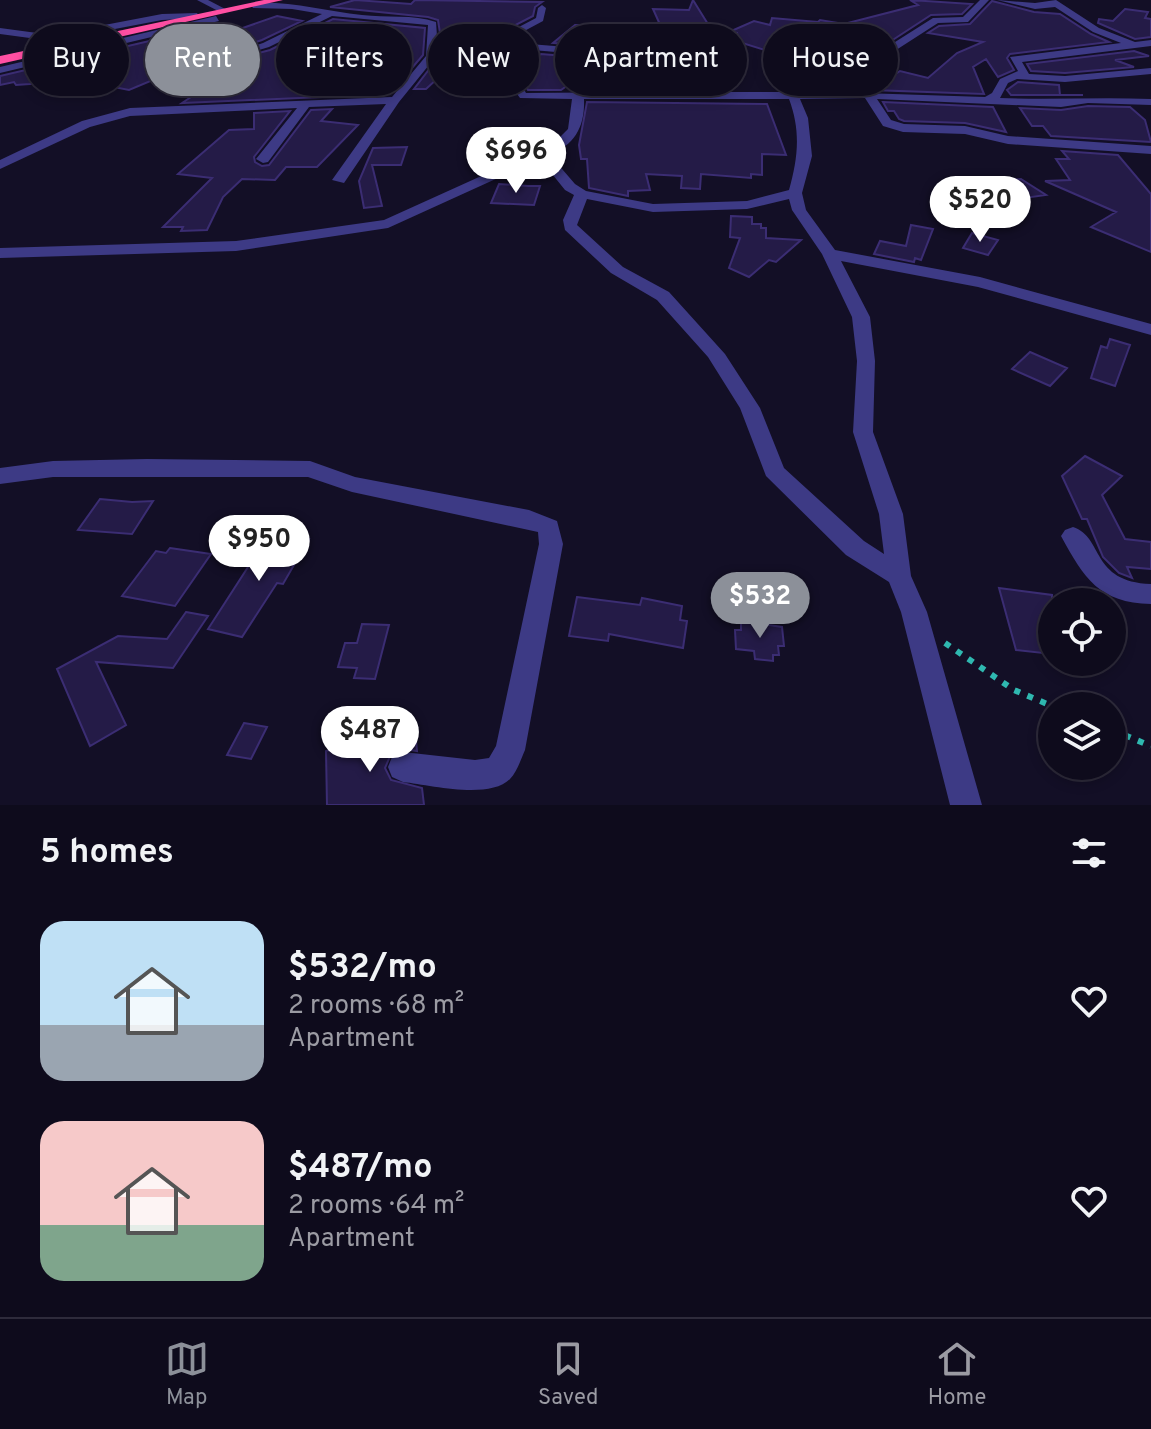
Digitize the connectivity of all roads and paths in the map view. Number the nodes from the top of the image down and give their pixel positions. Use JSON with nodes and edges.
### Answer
{"nodes":[{"id":1,"x":201,"y":0,"type":"edge"},
{"id":2,"x":278,"y":0,"type":"edge"},
{"id":3,"x":985,"y":0,"type":"edge"},
{"id":4,"x":1001,"y":0,"type":"edge"},
{"id":5,"x":1055,"y":2,"type":"edge"},
{"id":6,"x":253,"y":5,"type":"junction"},
{"id":7,"x":542,"y":8,"type":"dead end"},
{"id":8,"x":329,"y":14,"type":"junction"},
{"id":9,"x":220,"y":15,"type":"junction"},
{"id":10,"x":199,"y":16,"type":"junction"},
{"id":11,"x":433,"y":24,"type":"edge"},
{"id":12,"x":531,"y":24,"type":"edge"},
{"id":13,"x":0,"y":31,"type":"edge"},
{"id":14,"x":1151,"y":43,"type":"edge"},
{"id":15,"x":898,"y":44,"type":"edge"},
{"id":16,"x":1138,"y":46,"type":"junction"},
{"id":17,"x":260,"y":47,"type":"edge"},
{"id":18,"x":1151,"y":51,"type":"edge"},
{"id":19,"x":0,"y":60,"type":"edge"},
{"id":20,"x":428,"y":60,"type":"edge"},
{"id":21,"x":0,"y":70,"type":"edge"},
{"id":22,"x":1151,"y":71,"type":"edge"},
{"id":23,"x":1015,"y":76,"type":"junction"},
{"id":24,"x":578,"y":96,"type":"edge"},
{"id":25,"x":746,"y":96,"type":"edge"},
{"id":26,"x":817,"y":96,"type":"edge"},
{"id":27,"x":870,"y":96,"type":"edge"},
{"id":28,"x":893,"y":96,"type":"edge"},
{"id":29,"x":794,"y":97,"type":"junction"},
{"id":30,"x":395,"y":100,"type":"junction"},
{"id":31,"x":988,"y":100,"type":"junction"},
{"id":32,"x":306,"y":103,"type":"junction"},
{"id":33,"x":1149,"y":103,"type":"edge"},
{"id":34,"x":1151,"y":150,"type":"edge"},
{"id":35,"x":543,"y":155,"type":"junction"},
{"id":36,"x":263,"y":159,"type":"dead end"},
{"id":37,"x":0,"y":165,"type":"edge"},
{"id":38,"x":339,"y":180,"type":"dead end"},
{"id":39,"x":795,"y":193,"type":"junction"},
{"id":40,"x":582,"y":194,"type":"junction"},
{"id":41,"x":0,"y":253,"type":"edge"},
{"id":42,"x":830,"y":254,"type":"junction"},
{"id":43,"x":1151,"y":330,"type":"edge"},
{"id":44,"x":0,"y":476,"type":"edge"},
{"id":45,"x":1073,"y":536,"type":"dead end"},
{"id":46,"x":899,"y":576,"type":"junction"},
{"id":47,"x":1151,"y":594,"type":"edge"},
{"id":48,"x":938,"y":637,"type":"dead end"},
{"id":49,"x":1038,"y":700,"type":"edge"},
{"id":50,"x":1126,"y":736,"type":"edge"},
{"id":51,"x":1151,"y":746,"type":"edge"},
{"id":52,"x":403,"y":767,"type":"dead end"},
{"id":53,"x":966,"y":805,"type":"edge"}],
"edges":[{"from":1,"to":9,"type":"street"},
{"from":2,"to":6,"type":"highway"},
{"from":3,"to":15,"type":"street"},
{"from":4,"to":5,"type":"street"},
{"from":5,"to":16,"type":"street"},
{"from":6,"to":8,"type":"street"},
{"from":6,"to":9,"type":"highway"},
{"from":7,"to":12,"type":"street"},
{"from":8,"to":11,"type":"street"},
{"from":8,"to":17,"type":"street"},
{"from":9,"to":10,"type":"highway"},
{"from":9,"to":21,"type":"street"},
{"from":10,"to":13,"type":"street"},
{"from":10,"to":19,"type":"highway"},
{"from":14,"to":16,"type":"street"},
{"from":16,"to":18,"type":"street"},
{"from":16,"to":23,"type":"street"},
{"from":20,"to":30,"type":"street"},
{"from":22,"to":23,"type":"street"},
{"from":23,"to":31,"type":"street"},
{"from":24,"to":35,"type":"street"},
{"from":25,"to":29,"type":"street"},
{"from":26,"to":29,"type":"street"},
{"from":27,"to":34,"type":"street"},
{"from":28,"to":31,"type":"street"},
{"from":29,"to":39,"type":"street"},
{"from":30,"to":32,"type":"street"},
{"from":30,"to":38,"type":"street"},
{"from":31,"to":33,"type":"street"},
{"from":32,"to":36,"type":"street"},
{"from":32,"to":37,"type":"street"},
{"from":35,"to":40,"type":"street"},
{"from":35,"to":41,"type":"street"},
{"from":39,"to":40,"type":"street"},
{"from":39,"to":42,"type":"street"},
{"from":40,"to":46,"type":"street"},
{"from":42,"to":43,"type":"street"},
{"from":42,"to":46,"type":"street"},
{"from":44,"to":52,"type":"street"},
{"from":45,"to":47,"type":"street"},
{"from":46,"to":53,"type":"street"},
{"from":48,"to":49,"type":"path"},
{"from":50,"to":51,"type":"path"}]}
